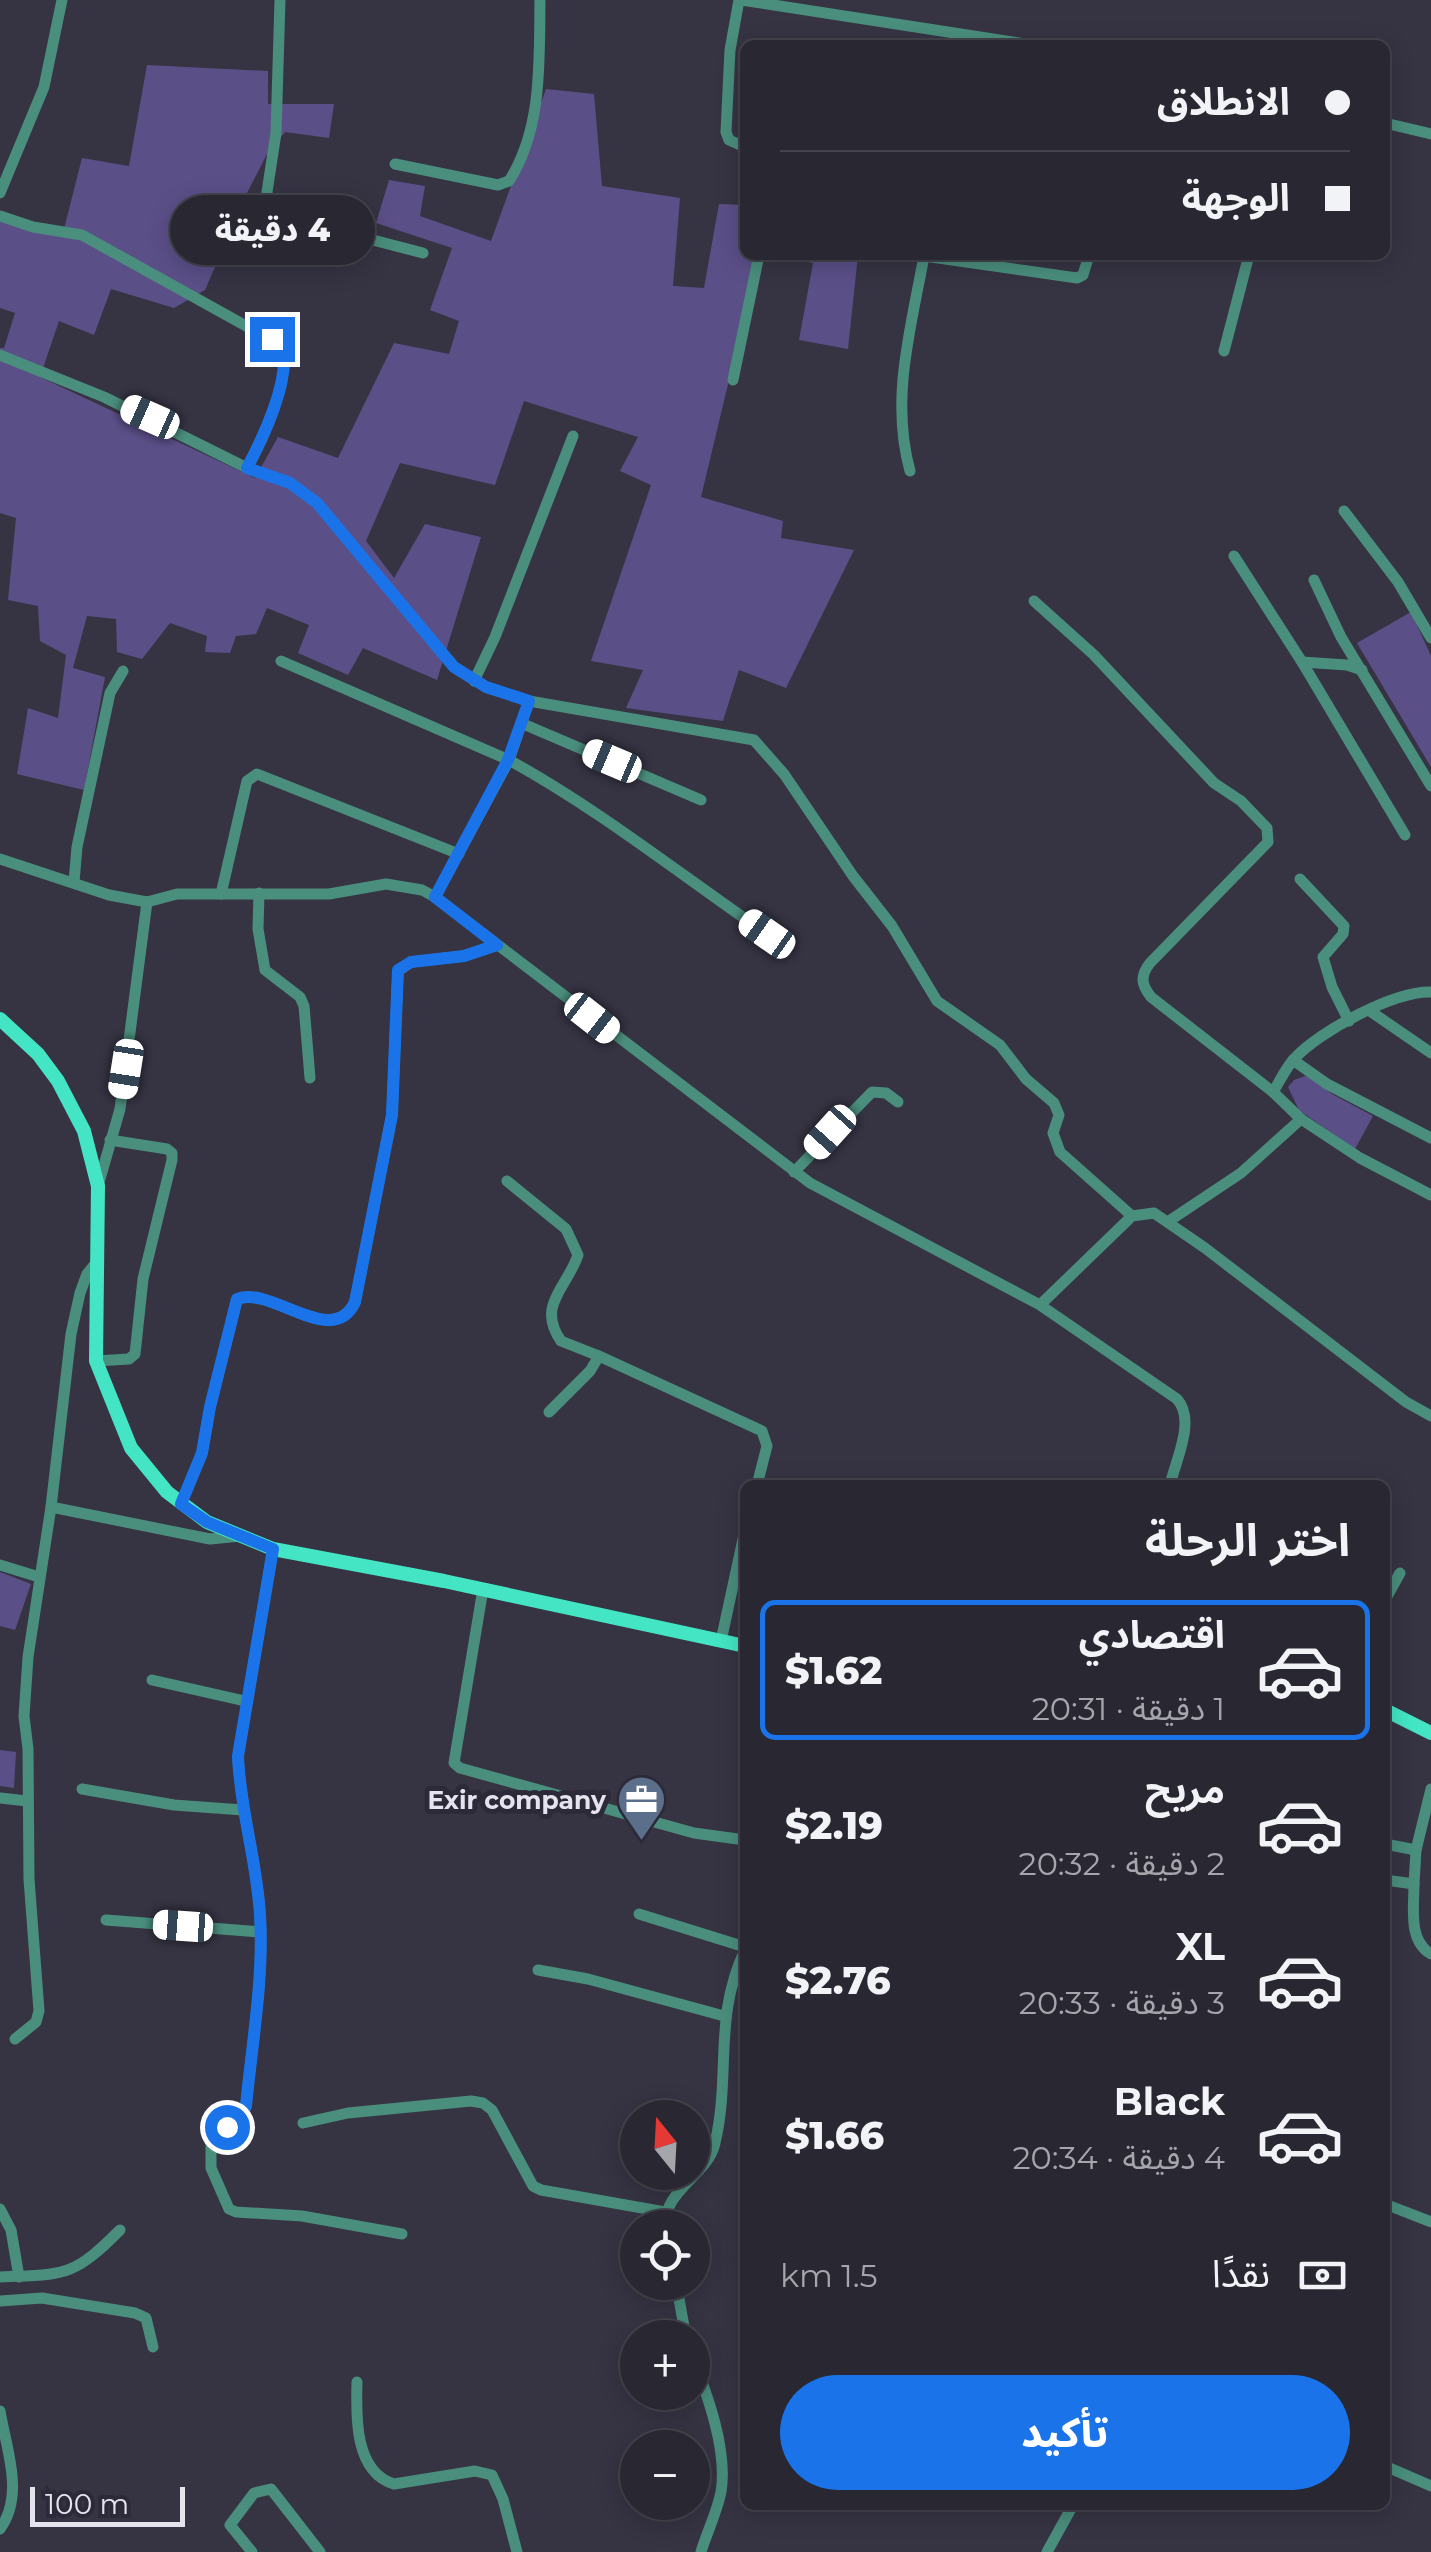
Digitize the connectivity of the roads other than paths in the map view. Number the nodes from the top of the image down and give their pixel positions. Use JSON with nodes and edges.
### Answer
{"nodes":[{"id":1,"x":62,"y":0,"type":"edge"},
{"id":2,"x":280,"y":0,"type":"edge"},
{"id":3,"x":540,"y":0,"type":"edge"},
{"id":4,"x":739,"y":0,"type":"edge"},
{"id":5,"x":849,"y":0,"type":"edge"},
{"id":6,"x":846,"y":15,"type":"junction"},
{"id":7,"x":958,"y":39,"type":"edge"},
{"id":8,"x":1390,"y":124,"type":"edge"},
{"id":9,"x":1431,"y":134,"type":"edge"},
{"id":10,"x":740,"y":145,"type":"edge"},
{"id":11,"x":394,"y":164,"type":"dead end"},
{"id":12,"x":0,"y":193,"type":"edge"},
{"id":13,"x":0,"y":216,"type":"edge"},
{"id":14,"x":424,"y":253,"type":"dead end"},
{"id":15,"x":758,"y":260,"type":"edge"},
{"id":16,"x":921,"y":260,"type":"edge"},
{"id":17,"x":956,"y":260,"type":"edge"},
{"id":18,"x":1088,"y":260,"type":"edge"},
{"id":19,"x":1248,"y":260,"type":"edge"},
{"id":20,"x":1224,"y":351,"type":"dead end"},
{"id":21,"x":0,"y":355,"type":"edge"},
{"id":22,"x":734,"y":380,"type":"dead end"},
{"id":23,"x":573,"y":436,"type":"dead end"},
{"id":24,"x":247,"y":468,"type":"junction"},
{"id":25,"x":910,"y":471,"type":"dead end"},
{"id":26,"x":1344,"y":511,"type":"dead end"},
{"id":27,"x":1234,"y":556,"type":"dead end"},
{"id":28,"x":1314,"y":580,"type":"dead end"},
{"id":29,"x":1034,"y":601,"type":"dead end"},
{"id":30,"x":1431,"y":638,"type":"edge"},
{"id":31,"x":281,"y":661,"type":"dead end"},
{"id":32,"x":1302,"y":662,"type":"junction"},
{"id":33,"x":1362,"y":670,"type":"junction"},
{"id":34,"x":123,"y":671,"type":"dead end"},
{"id":35,"x":474,"y":681,"type":"junction"},
{"id":36,"x":529,"y":701,"type":"junction"},
{"id":37,"x":521,"y":723,"type":"junction"},
{"id":38,"x":508,"y":760,"type":"junction"},
{"id":39,"x":1431,"y":786,"type":"edge"},
{"id":40,"x":701,"y":800,"type":"dead end"},
{"id":41,"x":1405,"y":836,"type":"dead end"},
{"id":42,"x":458,"y":854,"type":"junction"},
{"id":43,"x":0,"y":859,"type":"edge"},
{"id":44,"x":1300,"y":879,"type":"dead end"},
{"id":45,"x":74,"y":882,"type":"junction"},
{"id":46,"x":260,"y":893,"type":"junction"},
{"id":47,"x":221,"y":894,"type":"junction"},
{"id":48,"x":435,"y":897,"type":"junction"},
{"id":49,"x":147,"y":902,"type":"junction"},
{"id":50,"x":767,"y":934,"type":"dead end"},
{"id":51,"x":497,"y":945,"type":"junction"},
{"id":52,"x":1431,"y":992,"type":"edge"},
{"id":53,"x":1370,"y":1011,"type":"junction"},
{"id":54,"x":0,"y":1019,"type":"edge"},
{"id":55,"x":1349,"y":1021,"type":"junction"},
{"id":56,"x":1431,"y":1053,"type":"edge"},
{"id":57,"x":1293,"y":1060,"type":"junction"},
{"id":58,"x":310,"y":1078,"type":"dead end"},
{"id":59,"x":1273,"y":1092,"type":"junction"},
{"id":60,"x":898,"y":1102,"type":"dead end"},
{"id":61,"x":1301,"y":1119,"type":"junction"},
{"id":62,"x":1431,"y":1138,"type":"edge"},
{"id":63,"x":110,"y":1140,"type":"junction"},
{"id":64,"x":794,"y":1172,"type":"junction"},
{"id":65,"x":507,"y":1181,"type":"dead end"},
{"id":66,"x":98,"y":1186,"type":"junction"},
{"id":67,"x":1431,"y":1195,"type":"edge"},
{"id":68,"x":1132,"y":1216,"type":"junction"},
{"id":69,"x":1169,"y":1221,"type":"junction"},
{"id":70,"x":96,"y":1263,"type":"junction"},
{"id":71,"x":1040,"y":1305,"type":"junction"},
{"id":72,"x":599,"y":1356,"type":"junction"},
{"id":73,"x":96,"y":1361,"type":"junction"},
{"id":74,"x":549,"y":1412,"type":"dead end"},
{"id":75,"x":1431,"y":1416,"type":"edge"},
{"id":76,"x":758,"y":1480,"type":"edge"},
{"id":77,"x":1171,"y":1480,"type":"edge"},
{"id":78,"x":181,"y":1504,"type":"junction"},
{"id":79,"x":51,"y":1507,"type":"junction"},
{"id":80,"x":241,"y":1536,"type":"junction"},
{"id":81,"x":273,"y":1549,"type":"junction"},
{"id":82,"x":740,"y":1553,"type":"edge"},
{"id":83,"x":0,"y":1565,"type":"edge"},
{"id":84,"x":1400,"y":1574,"type":"dead end"},
{"id":85,"x":39,"y":1578,"type":"junction"},
{"id":86,"x":482,"y":1589,"type":"junction"},
{"id":87,"x":1390,"y":1591,"type":"edge"},
{"id":88,"x":721,"y":1641,"type":"junction"},
{"id":89,"x":740,"y":1645,"type":"edge"},
{"id":90,"x":152,"y":1680,"type":"dead end"},
{"id":91,"x":245,"y":1701,"type":"junction"},
{"id":92,"x":1390,"y":1712,"type":"edge"},
{"id":93,"x":1431,"y":1733,"type":"edge"},
{"id":94,"x":82,"y":1788,"type":"dead end"},
{"id":95,"x":1431,"y":1789,"type":"edge"},
{"id":96,"x":0,"y":1798,"type":"edge"},
{"id":97,"x":27,"y":1801,"type":"junction"},
{"id":98,"x":243,"y":1810,"type":"junction"},
{"id":99,"x":740,"y":1839,"type":"edge"},
{"id":100,"x":1422,"y":1843,"type":"edge"},
{"id":101,"x":1390,"y":1844,"type":"edge"},
{"id":102,"x":1390,"y":1881,"type":"edge"},
{"id":103,"x":1414,"y":1884,"type":"junction"},
{"id":104,"x":639,"y":1914,"type":"dead end"},
{"id":105,"x":106,"y":1920,"type":"dead end"},
{"id":106,"x":261,"y":1932,"type":"junction"},
{"id":107,"x":740,"y":1947,"type":"edge"},
{"id":108,"x":1431,"y":1954,"type":"edge"},
{"id":109,"x":740,"y":1965,"type":"edge"},
{"id":110,"x":538,"y":1970,"type":"dead end"},
{"id":111,"x":724,"y":2016,"type":"junction"},
{"id":112,"x":16,"y":2039,"type":"dead end"},
{"id":113,"x":303,"y":2122,"type":"dead end"},
{"id":114,"x":1390,"y":2206,"type":"edge"},
{"id":115,"x":0,"y":2209,"type":"edge"},
{"id":116,"x":655,"y":2210,"type":"edge"},
{"id":117,"x":667,"y":2210,"type":"edge"},
{"id":118,"x":1431,"y":2222,"type":"edge"},
{"id":119,"x":120,"y":2230,"type":"dead end"},
{"id":120,"x":402,"y":2234,"type":"dead end"},
{"id":121,"x":0,"y":2277,"type":"edge"},
{"id":122,"x":19,"y":2277,"type":"junction"},
{"id":123,"x":0,"y":2301,"type":"edge"},
{"id":124,"x":154,"y":2347,"type":"dead end"},
{"id":125,"x":358,"y":2382,"type":"dead end"},
{"id":126,"x":710,"y":2404,"type":"edge"},
{"id":127,"x":0,"y":2411,"type":"edge"},
{"id":128,"x":1390,"y":2468,"type":"edge"},
{"id":129,"x":1431,"y":2486,"type":"edge"},
{"id":130,"x":1070,"y":2510,"type":"edge"},
{"id":131,"x":0,"y":2529,"type":"edge"},
{"id":132,"x":252,"y":2552,"type":"edge"},
{"id":133,"x":320,"y":2552,"type":"edge"},
{"id":134,"x":517,"y":2552,"type":"edge"},
{"id":135,"x":701,"y":2552,"type":"edge"},
{"id":136,"x":1047,"y":2552,"type":"edge"}],
"edges":[{"from":1,"to":12,"type":"street"},
{"from":2,"to":14,"type":"street"},
{"from":3,"to":11,"type":"street"},
{"from":4,"to":6,"type":"street"},
{"from":4,"to":10,"type":"street"},
{"from":5,"to":6,"type":"street"},
{"from":6,"to":7,"type":"street"},
{"from":8,"to":9,"type":"street"},
{"from":13,"to":24,"type":"street"},
{"from":15,"to":22,"type":"street"},
{"from":16,"to":25,"type":"street"},
{"from":17,"to":18,"type":"street"},
{"from":19,"to":20,"type":"street"},
{"from":21,"to":24,"type":"street"},
{"from":23,"to":35,"type":"street"},
{"from":24,"to":35,"type":"street"},
{"from":26,"to":30,"type":"street"},
{"from":27,"to":32,"type":"street"},
{"from":28,"to":33,"type":"street"},
{"from":29,"to":59,"type":"street"},
{"from":31,"to":38,"type":"street"},
{"from":32,"to":33,"type":"street"},
{"from":32,"to":41,"type":"street"},
{"from":33,"to":39,"type":"street"},
{"from":34,"to":45,"type":"street"},
{"from":35,"to":36,"type":"street"},
{"from":36,"to":37,"type":"street"},
{"from":36,"to":68,"type":"street"},
{"from":37,"to":38,"type":"street"},
{"from":37,"to":40,"type":"street"},
{"from":38,"to":42,"type":"street"},
{"from":38,"to":50,"type":"street"},
{"from":42,"to":47,"type":"street"},
{"from":42,"to":48,"type":"street"},
{"from":43,"to":45,"type":"street"},
{"from":44,"to":55,"type":"street"},
{"from":45,"to":49,"type":"street"},
{"from":46,"to":47,"type":"street"},
{"from":46,"to":48,"type":"street"},
{"from":46,"to":58,"type":"street"},
{"from":47,"to":49,"type":"street"},
{"from":48,"to":51,"type":"street"},
{"from":49,"to":63,"type":"street"},
{"from":51,"to":64,"type":"street"},
{"from":51,"to":78,"type":"street"},
{"from":52,"to":53,"type":"street"},
{"from":53,"to":55,"type":"street"},
{"from":53,"to":56,"type":"street"},
{"from":54,"to":66,"type":"main road"},
{"from":55,"to":57,"type":"street"},
{"from":57,"to":59,"type":"street"},
{"from":57,"to":62,"type":"street"},
{"from":59,"to":61,"type":"street"},
{"from":60,"to":64,"type":"street"},
{"from":61,"to":67,"type":"street"},
{"from":61,"to":69,"type":"street"},
{"from":63,"to":66,"type":"street"},
{"from":63,"to":73,"type":"street"},
{"from":64,"to":71,"type":"street"},
{"from":65,"to":72,"type":"street"},
{"from":66,"to":70,"type":"main road"},
{"from":68,"to":69,"type":"street"},
{"from":68,"to":71,"type":"street"},
{"from":69,"to":75,"type":"street"},
{"from":70,"to":73,"type":"main road"},
{"from":70,"to":79,"type":"street"},
{"from":71,"to":77,"type":"street"},
{"from":72,"to":74,"type":"street"},
{"from":72,"to":76,"type":"street"},
{"from":73,"to":78,"type":"main road"},
{"from":78,"to":80,"type":"main road"},
{"from":79,"to":80,"type":"street"},
{"from":79,"to":85,"type":"street"},
{"from":80,"to":81,"type":"main road"},
{"from":81,"to":86,"type":"main road"},
{"from":81,"to":91,"type":"street"},
{"from":82,"to":88,"type":"street"},
{"from":83,"to":85,"type":"street"},
{"from":84,"to":87,"type":"street"},
{"from":85,"to":97,"type":"street"},
{"from":86,"to":88,"type":"main road"},
{"from":86,"to":99,"type":"street"},
{"from":88,"to":89,"type":"main road"},
{"from":90,"to":91,"type":"street"},
{"from":91,"to":98,"type":"street"},
{"from":92,"to":93,"type":"main road"},
{"from":94,"to":98,"type":"street"},
{"from":95,"to":100,"type":"street"},
{"from":96,"to":97,"type":"street"},
{"from":97,"to":112,"type":"street"},
{"from":98,"to":106,"type":"street"},
{"from":100,"to":101,"type":"street"},
{"from":100,"to":103,"type":"street"},
{"from":102,"to":103,"type":"street"},
{"from":103,"to":108,"type":"street"},
{"from":104,"to":107,"type":"street"},
{"from":105,"to":106,"type":"street"},
{"from":106,"to":120,"type":"street"},
{"from":109,"to":111,"type":"street"},
{"from":110,"to":111,"type":"street"},
{"from":111,"to":117,"type":"street"},
{"from":113,"to":116,"type":"street"},
{"from":114,"to":118,"type":"street"},
{"from":115,"to":122,"type":"street"},
{"from":119,"to":122,"type":"street"},
{"from":121,"to":122,"type":"street"},
{"from":123,"to":124,"type":"street"},
{"from":125,"to":134,"type":"street"},
{"from":126,"to":135,"type":"street"},
{"from":127,"to":131,"type":"street"},
{"from":128,"to":129,"type":"street"},
{"from":130,"to":136,"type":"street"},
{"from":132,"to":133,"type":"street"}]}
